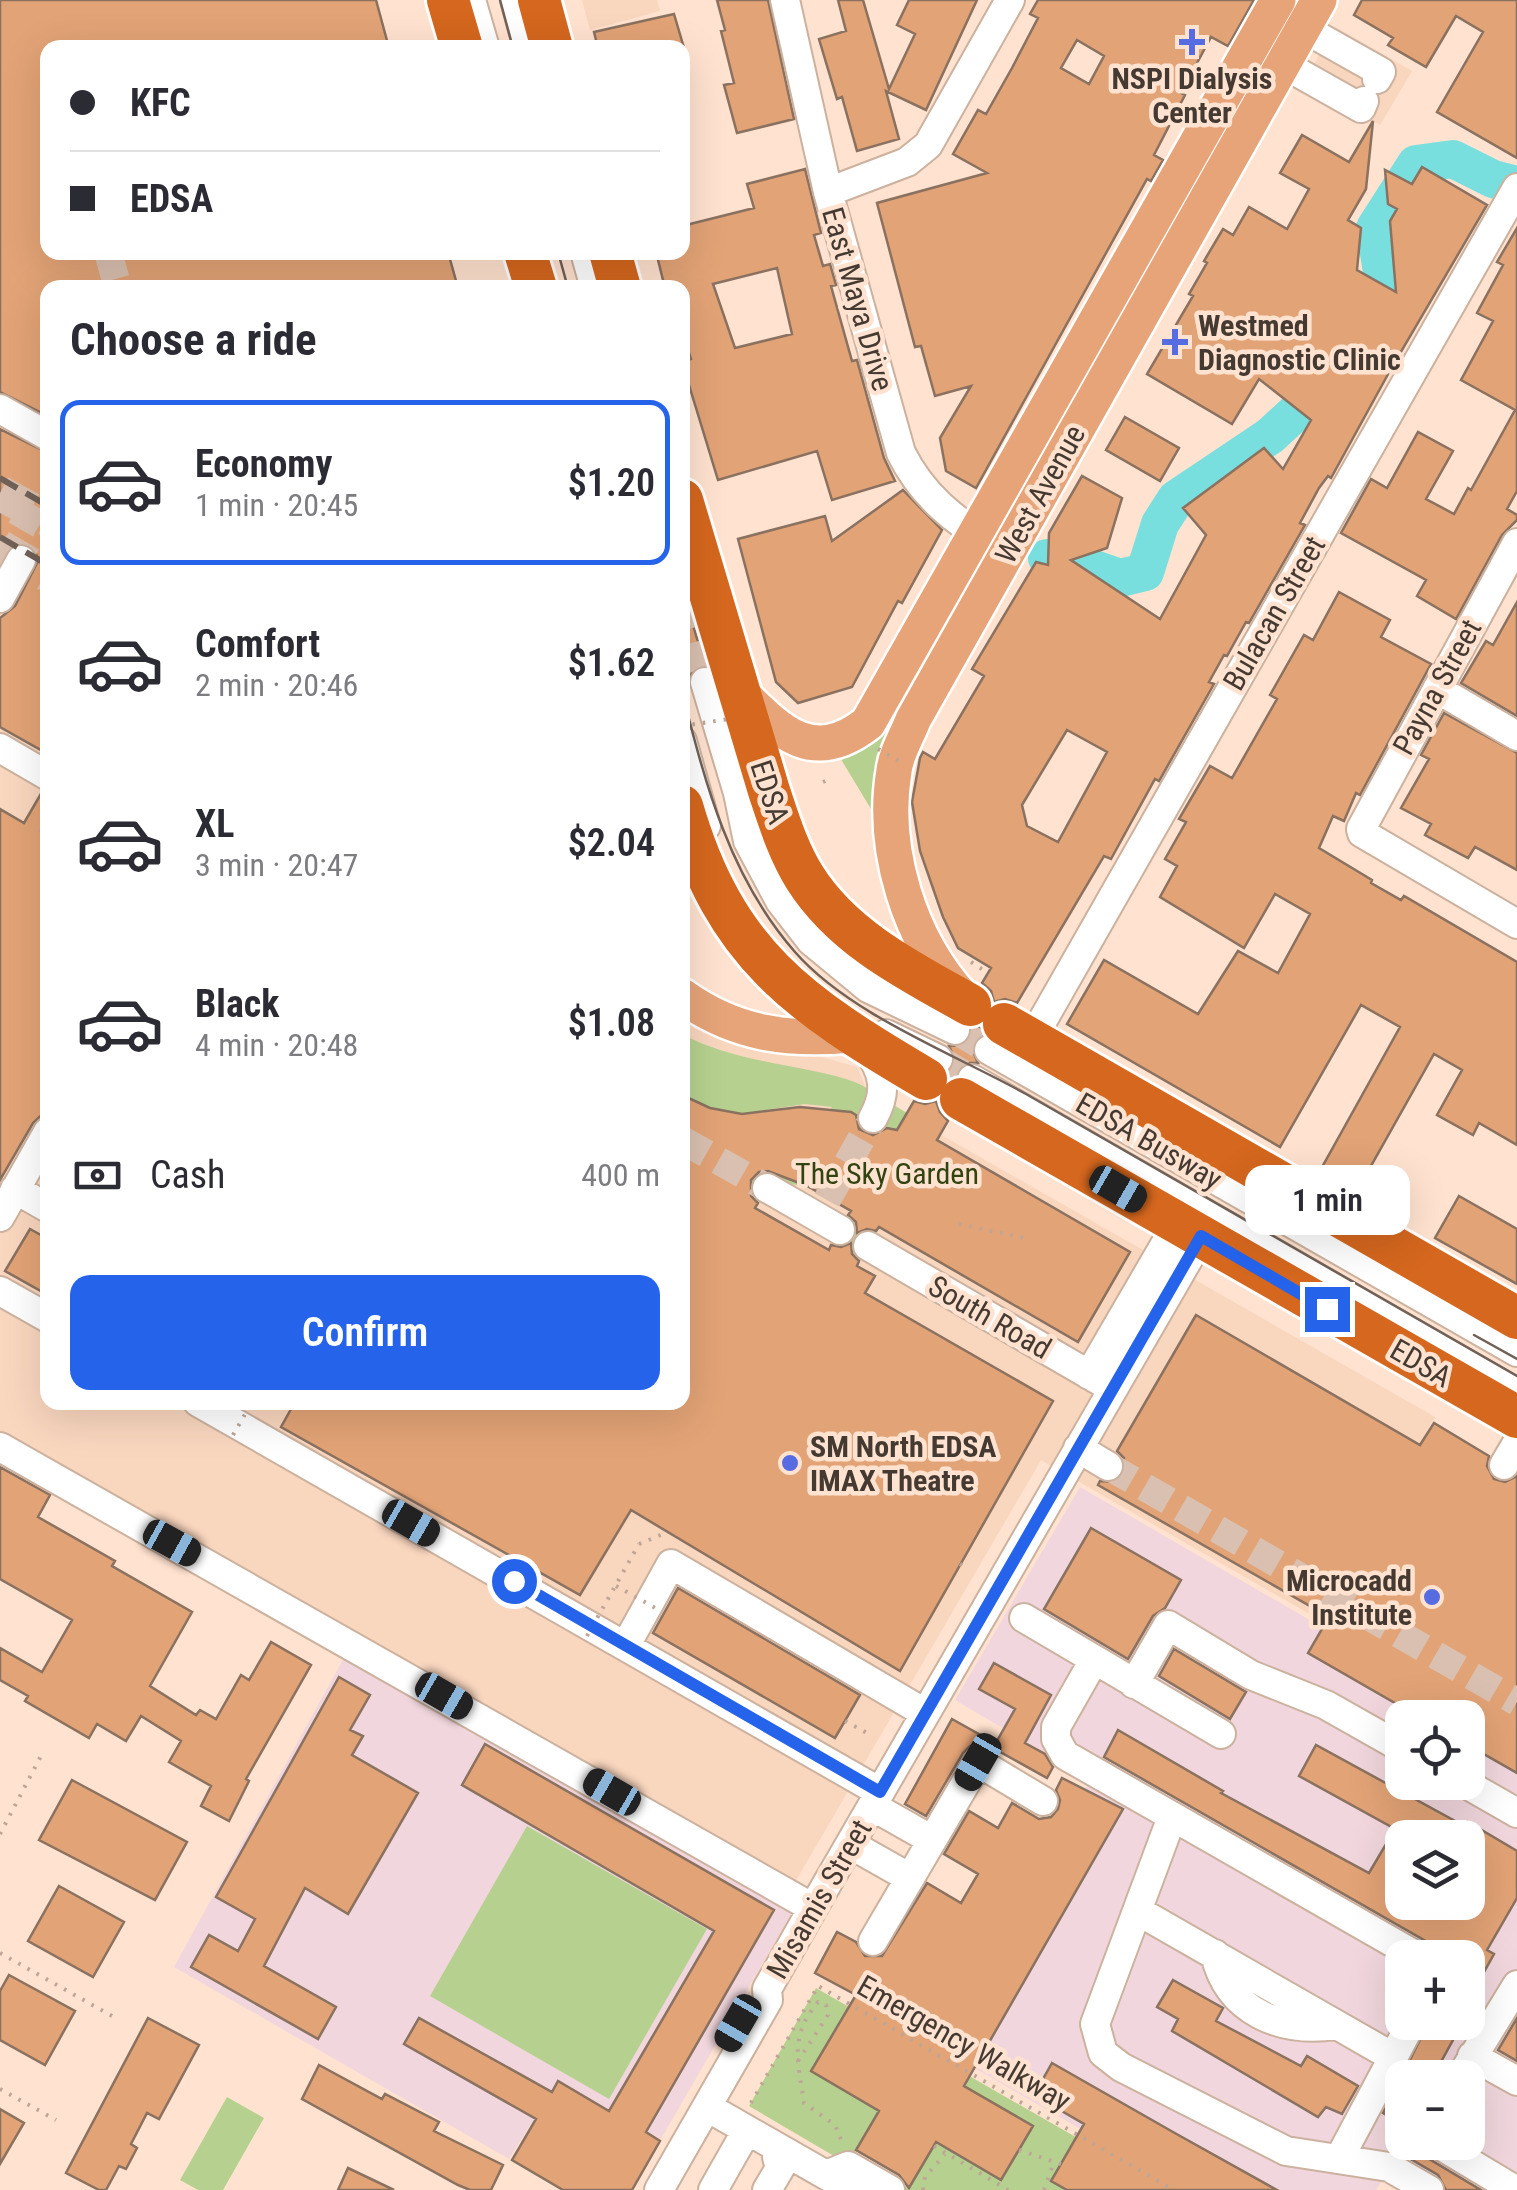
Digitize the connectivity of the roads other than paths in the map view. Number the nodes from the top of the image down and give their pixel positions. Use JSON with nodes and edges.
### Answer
{"nodes":[{"id":1,"x":448,"y":0,"type":"edge"},
{"id":2,"x":472,"y":0,"type":"edge"},
{"id":3,"x":515,"y":0,"type":"edge"},
{"id":4,"x":539,"y":0,"type":"edge"},
{"id":5,"x":785,"y":0,"type":"edge"},
{"id":6,"x":1010,"y":0,"type":"edge"},
{"id":7,"x":1278,"y":0,"type":"edge"},
{"id":8,"x":1311,"y":14,"type":"edge"},
{"id":9,"x":460,"y":40,"type":"edge"},
{"id":10,"x":483,"y":40,"type":"edge"},
{"id":11,"x":526,"y":40,"type":"edge"},
{"id":12,"x":550,"y":40,"type":"edge"},
{"id":13,"x":1283,"y":64,"type":"junction"},
{"id":14,"x":828,"y":192,"type":"junction"},
{"id":15,"x":1515,"y":192,"type":"edge"},
{"id":16,"x":0,"y":409,"type":"edge"},
{"id":17,"x":40,"y":432,"type":"edge"},
{"id":18,"x":974,"y":532,"type":"junction"},
{"id":19,"x":690,"y":537,"type":"edge"},
{"id":20,"x":1007,"y":552,"type":"junction"},
{"id":21,"x":1515,"y":552,"type":"edge"},
{"id":22,"x":21,"y":560,"type":"dead end"},
{"id":23,"x":0,"y":598,"type":"edge"},
{"id":24,"x":1436,"y":689,"type":"junction"},
{"id":25,"x":724,"y":696,"type":"junction"},
{"id":26,"x":1517,"y":736,"type":"edge"},
{"id":27,"x":0,"y":748,"type":"edge"},
{"id":28,"x":690,"y":767,"type":"edge"},
{"id":29,"x":40,"y":771,"type":"edge"},
{"id":30,"x":690,"y":828,"type":"edge"},
{"id":31,"x":1517,"y":924,"type":"edge"},
{"id":32,"x":690,"y":1001,"type":"edge"},
{"id":33,"x":990,"y":1030,"type":"junction"},
{"id":34,"x":855,"y":1037,"type":"junction"},
{"id":35,"x":949,"y":1079,"type":"junction"},
{"id":36,"x":872,"y":1118,"type":"tunnel mouth"},
{"id":37,"x":40,"y":1146,"type":"edge"},
{"id":38,"x":767,"y":1188,"type":"tunnel mouth"},
{"id":39,"x":16,"y":1190,"type":"junction"},
{"id":40,"x":40,"y":1204,"type":"edge"},
{"id":41,"x":828,"y":1216,"type":"dead end"},
{"id":42,"x":0,"y":1217,"type":"edge"},
{"id":43,"x":1194,"y":1231,"type":"junction"},
{"id":44,"x":868,"y":1246,"type":"dead end"},
{"id":45,"x":0,"y":1291,"type":"edge"},
{"id":46,"x":40,"y":1314,"type":"edge"},
{"id":47,"x":1517,"y":1318,"type":"edge"},
{"id":48,"x":1517,"y":1352,"type":"edge"},
{"id":49,"x":1101,"y":1382,"type":"junction"},
{"id":50,"x":1517,"y":1393,"type":"edge"},
{"id":51,"x":1517,"y":1409,"type":"edge"},
{"id":52,"x":214,"y":1410,"type":"edge"},
{"id":53,"x":1517,"y":1418,"type":"edge"},
{"id":54,"x":0,"y":1433,"type":"edge"},
{"id":55,"x":0,"y":1447,"type":"edge"},
{"id":56,"x":1078,"y":1448,"type":"junction"},
{"id":57,"x":1108,"y":1466,"type":"tunnel mouth"},
{"id":58,"x":982,"y":1614,"type":"junction"},
{"id":59,"x":338,"y":1641,"type":"junction"},
{"id":60,"x":626,"y":1645,"type":"junction"},
{"id":61,"x":1094,"y":1660,"type":"junction"},
{"id":62,"x":1134,"y":1684,"type":"junction"},
{"id":63,"x":925,"y":1713,"type":"junction"},
{"id":64,"x":1221,"y":1734,"type":"dead end"},
{"id":65,"x":1385,"y":1738,"type":"edge"},
{"id":66,"x":1485,"y":1794,"type":"edge"},
{"id":67,"x":876,"y":1799,"type":"junction"},
{"id":68,"x":1043,"y":1800,"type":"dead end"},
{"id":69,"x":1517,"y":1813,"type":"edge"},
{"id":70,"x":1172,"y":1817,"type":"junction"},
{"id":71,"x":932,"y":1840,"type":"junction"},
{"id":72,"x":850,"y":1844,"type":"junction"},
{"id":73,"x":910,"y":1878,"type":"junction"},
{"id":74,"x":813,"y":1908,"type":"junction"},
{"id":75,"x":1138,"y":1910,"type":"junction"},
{"id":76,"x":1388,"y":1940,"type":"edge"},
{"id":77,"x":873,"y":1941,"type":"dead end"},
{"id":78,"x":1517,"y":1985,"type":"edge"},
{"id":79,"x":768,"y":1989,"type":"junction"},
{"id":80,"x":1402,"y":2040,"type":"edge"},
{"id":81,"x":1394,"y":2056,"type":"junction"},
{"id":82,"x":1470,"y":2060,"type":"edge"},
{"id":83,"x":1485,"y":2073,"type":"edge"},
{"id":84,"x":1517,"y":2082,"type":"edge"},
{"id":85,"x":703,"y":2114,"type":"junction"},
{"id":86,"x":746,"y":2137,"type":"junction"},
{"id":87,"x":1339,"y":2160,"type":"junction"},
{"id":88,"x":1461,"y":2160,"type":"edge"},
{"id":89,"x":805,"y":2166,"type":"edge"},
{"id":90,"x":1496,"y":2185,"type":"edge"},
{"id":91,"x":651,"y":2186,"type":"edge"},
{"id":92,"x":713,"y":2190,"type":"edge"},
{"id":93,"x":852,"y":2190,"type":"edge"},
{"id":94,"x":890,"y":2190,"type":"edge"},
{"id":95,"x":1429,"y":2190,"type":"edge"}],
"edges":[{"from":1,"to":9,"type":"highway"},
{"from":2,"to":10,"type":"street"},
{"from":3,"to":11,"type":"street"},
{"from":4,"to":12,"type":"highway"},
{"from":5,"to":14,"type":"street","name":"East Maya Drive"},
{"from":6,"to":14,"type":"street"},
{"from":7,"to":18,"type":"main road","name":"West Avenue"},
{"from":8,"to":13,"type":"main road","name":"West Avenue"},
{"from":8,"to":13,"type":"street"},
{"from":13,"to":20,"type":"main road","name":"West Avenue"},
{"from":14,"to":18,"type":"street","name":"East Maya Drive"},
{"from":15,"to":33,"type":"street","name":"Bulacan Street"},
{"from":16,"to":17,"type":"street"},
{"from":18,"to":20,"type":"street","name":"East Maya Drive"},
{"from":18,"to":25,"type":"main road","name":"West Avenue"},
{"from":19,"to":25,"type":"highway","name":"EDSA"},
{"from":20,"to":33,"type":"main road","name":"West Avenue"},
{"from":21,"to":24,"type":"street","name":"Payna Street"},
{"from":22,"to":23,"type":"street"},
{"from":24,"to":26,"type":"street"},
{"from":24,"to":31,"type":"street","name":"Payna Street"},
{"from":25,"to":33,"type":"highway","name":"EDSA"},
{"from":27,"to":29,"type":"street"},
{"from":28,"to":35,"type":"street","name":"EDSA Busway"},
{"from":30,"to":34,"type":"highway","name":"EDSA"},
{"from":32,"to":34,"type":"main road"},
{"from":33,"to":47,"type":"highway","name":"EDSA"},
{"from":33,"to":48,"type":"street","name":"EDSA Busway"},
{"from":34,"to":35,"type":"highway","name":"EDSA"},
{"from":34,"to":36,"type":"street"},
{"from":35,"to":43,"type":"highway","name":"EDSA"},
{"from":35,"to":50,"type":"street","name":"EDSA Busway"},
{"from":37,"to":39,"type":"street"},
{"from":38,"to":41,"type":"street"},
{"from":39,"to":40,"type":"street"},
{"from":39,"to":42,"type":"street"},
{"from":43,"to":49,"type":"street","name":"Misamis Street"},
{"from":43,"to":51,"type":"highway"},
{"from":43,"to":53,"type":"highway","name":"EDSA"},
{"from":44,"to":49,"type":"street","name":"South Road"},
{"from":45,"to":46,"type":"street"},
{"from":49,"to":56,"type":"street","name":"Misamis Street"},
{"from":52,"to":60,"type":"street"},
{"from":54,"to":59,"type":"street"},
{"from":55,"to":59,"type":"street"},
{"from":56,"to":57,"type":"street"},
{"from":56,"to":58,"type":"street","name":"Misamis Street"},
{"from":58,"to":61,"type":"street"},
{"from":58,"to":63,"type":"street","name":"Misamis Street"},
{"from":59,"to":74,"type":"street"},
{"from":60,"to":63,"type":"street"},
{"from":60,"to":67,"type":"street"},
{"from":61,"to":62,"type":"street"},
{"from":61,"to":70,"type":"street"},
{"from":62,"to":64,"type":"street"},
{"from":62,"to":65,"type":"street"},
{"from":63,"to":67,"type":"street","name":"Misamis Street"},
{"from":66,"to":69,"type":"street"},
{"from":67,"to":71,"type":"street"},
{"from":67,"to":72,"type":"street","name":"Misamis Street"},
{"from":68,"to":71,"type":"street"},
{"from":70,"to":75,"type":"street"},
{"from":70,"to":76,"type":"street"},
{"from":71,"to":73,"type":"street"},
{"from":72,"to":73,"type":"street"},
{"from":72,"to":74,"type":"street","name":"Misamis Street"},
{"from":73,"to":77,"type":"street"},
{"from":74,"to":79,"type":"street","name":"Misamis Street"},
{"from":75,"to":81,"type":"street"},
{"from":75,"to":87,"type":"street"},
{"from":78,"to":82,"type":"street"},
{"from":79,"to":85,"type":"street","name":"Misamis Street"},
{"from":79,"to":91,"type":"street","name":"Misamis Street"},
{"from":80,"to":81,"type":"street"},
{"from":81,"to":87,"type":"street"},
{"from":83,"to":84,"type":"street"},
{"from":85,"to":86,"type":"street"},
{"from":85,"to":91,"type":"street","name":"Misamis Street"},
{"from":86,"to":89,"type":"street"},
{"from":86,"to":92,"type":"street"},
{"from":87,"to":95,"type":"street"},
{"from":88,"to":90,"type":"street"},
{"from":89,"to":93,"type":"street"},
{"from":89,"to":94,"type":"street"}]}
